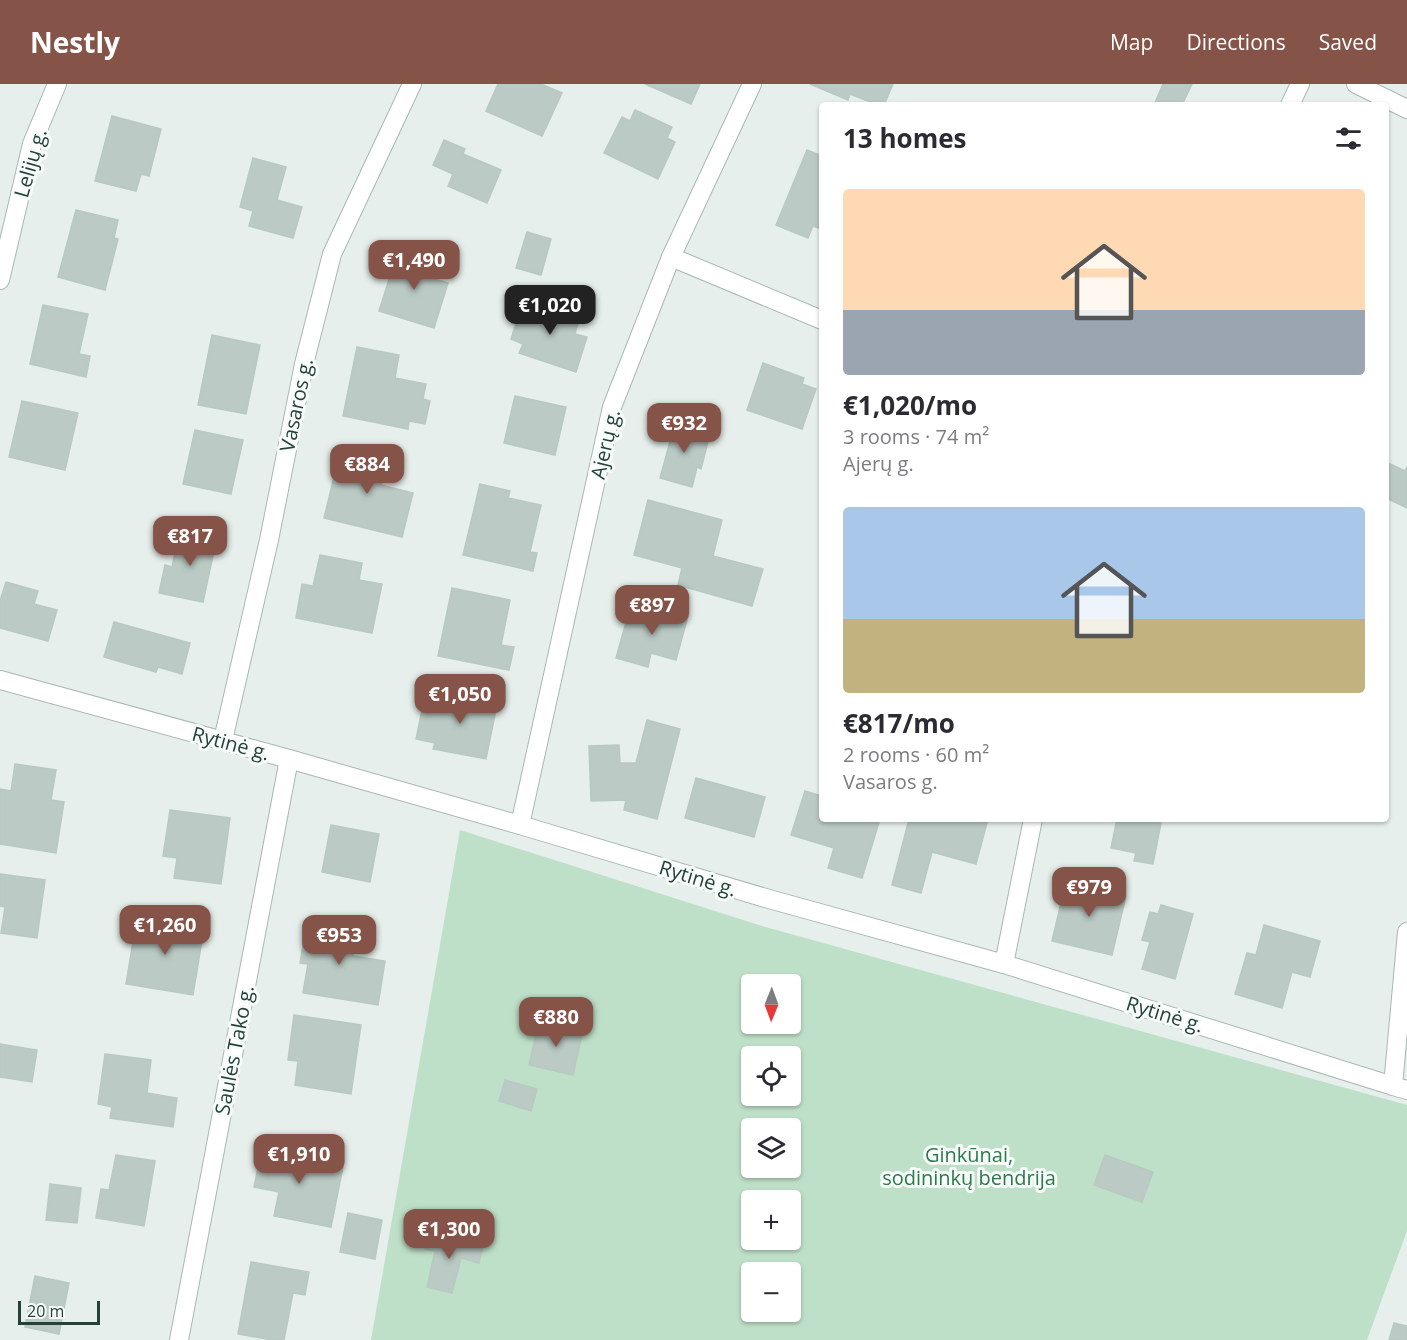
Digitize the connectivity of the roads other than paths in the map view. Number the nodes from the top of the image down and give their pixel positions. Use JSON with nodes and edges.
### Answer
{"nodes":[{"id":1,"x":57,"y":84,"type":"edge"},
{"id":2,"x":412,"y":84,"type":"edge"},
{"id":3,"x":752,"y":84,"type":"edge"},
{"id":4,"x":1300,"y":84,"type":"edge"},
{"id":5,"x":1356,"y":84,"type":"edge"},
{"id":6,"x":1291,"y":102,"type":"edge"},
{"id":7,"x":1407,"y":109,"type":"edge"},
{"id":8,"x":671,"y":257,"type":"junction"},
{"id":9,"x":0,"y":280,"type":"edge"},
{"id":10,"x":819,"y":319,"type":"edge"},
{"id":11,"x":0,"y":681,"type":"edge"},
{"id":12,"x":223,"y":740,"type":"junction"},
{"id":13,"x":289,"y":759,"type":"junction"},
{"id":14,"x":1032,"y":822,"type":"edge"},
{"id":15,"x":520,"y":825,"type":"junction"},
{"id":16,"x":1407,"y":932,"type":"edge"},
{"id":17,"x":1004,"y":964,"type":"junction"},
{"id":18,"x":1400,"y":1088,"type":"edge"},
{"id":19,"x":179,"y":1340,"type":"edge"}],
"edges":[{"from":1,"to":9,"type":"street","name":"Lelijų g."},
{"from":2,"to":12,"type":"street","name":"Vasaros g."},
{"from":3,"to":8,"type":"street","name":"Ajerų g."},
{"from":4,"to":6,"type":"street"},
{"from":5,"to":7,"type":"street"},
{"from":8,"to":10,"type":"street"},
{"from":8,"to":15,"type":"street","name":"Ajerų g."},
{"from":11,"to":12,"type":"street","name":"Rytinė g."},
{"from":12,"to":13,"type":"street","name":"Rytinė g."},
{"from":13,"to":15,"type":"street","name":"Rytinė g."},
{"from":13,"to":19,"type":"street","name":"Saulės Tako g."},
{"from":14,"to":17,"type":"street"},
{"from":15,"to":17,"type":"street","name":"Rytinė g."},
{"from":16,"to":18,"type":"street"},
{"from":17,"to":18,"type":"street","name":"Rytinė g."}]}
